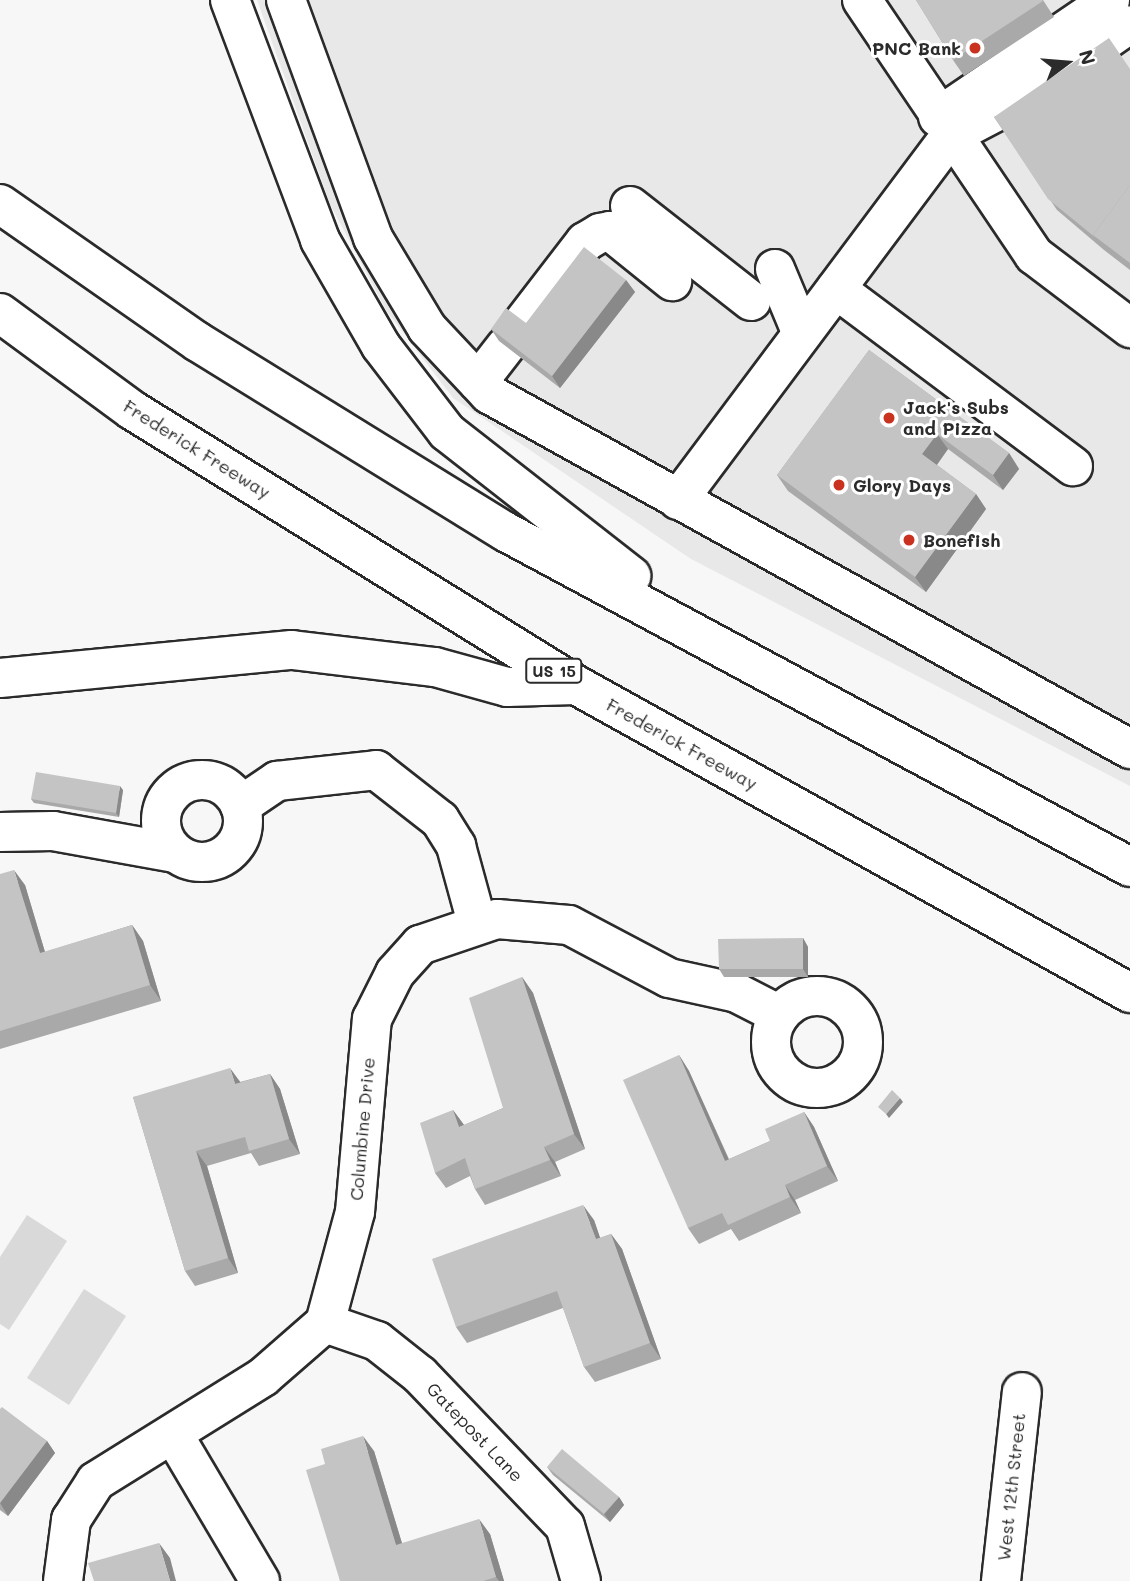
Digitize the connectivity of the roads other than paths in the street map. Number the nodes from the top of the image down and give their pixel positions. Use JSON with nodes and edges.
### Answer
{"nodes":[{"id":1,"x":230,"y":0,"type":"edge"},
{"id":2,"x":286,"y":0,"type":"edge"},
{"id":3,"x":862,"y":0,"type":"edge"},
{"id":4,"x":1119,"y":13,"type":"edge"},
{"id":5,"x":944,"y":127,"type":"junction"},
{"id":6,"x":0,"y":204,"type":"edge"},
{"id":7,"x":630,"y":206,"type":"dead end"},
{"id":8,"x":775,"y":270,"type":"dead end"},
{"id":9,"x":672,"y":281,"type":"dead end"},
{"id":10,"x":836,"y":289,"type":"junction"},
{"id":11,"x":751,"y":301,"type":"dead end"},
{"id":12,"x":0,"y":313,"type":"edge"},
{"id":13,"x":1130,"y":328,"type":"edge"},
{"id":14,"x":802,"y":334,"type":"junction"},
{"id":15,"x":478,"y":382,"type":"junction"},
{"id":16,"x":1073,"y":466,"type":"dead end"},
{"id":17,"x":678,"y":500,"type":"junction"},
{"id":18,"x":0,"y":678,"type":"edge"},
{"id":19,"x":779,"y":680,"type":"junction"},
{"id":20,"x":576,"y":685,"type":"junction"},
{"id":21,"x":1130,"y":749,"type":"edge"},
{"id":22,"x":240,"y":806,"type":"junction"},
{"id":23,"x":0,"y":832,"type":"edge"},
{"id":24,"x":175,"y":853,"type":"junction"},
{"id":25,"x":1130,"y":867,"type":"edge"},
{"id":26,"x":477,"y":923,"type":"junction"},
{"id":27,"x":1130,"y":993,"type":"edge"},
{"id":28,"x":780,"y":1015,"type":"dead end"},
{"id":29,"x":325,"y":1323,"type":"junction"},
{"id":30,"x":1022,"y":1392,"type":"dead end"},
{"id":31,"x":173,"y":1434,"type":"junction"},
{"id":32,"x":63,"y":1581,"type":"edge"},
{"id":33,"x":260,"y":1581,"type":"edge"},
{"id":34,"x":581,"y":1581,"type":"edge"},
{"id":35,"x":1001,"y":1581,"type":"edge"}],
"edges":[{"from":1,"to":19,"type":"main road"},
{"from":2,"to":15,"type":"main road"},
{"from":3,"to":5,"type":"main road"},
{"from":4,"to":5,"type":"main road"},
{"from":5,"to":10,"type":"main road"},
{"from":5,"to":13,"type":"main road"},
{"from":6,"to":19,"type":"main road"},
{"from":7,"to":11,"type":"main road"},
{"from":8,"to":14,"type":"main road"},
{"from":9,"to":15,"type":"main road"},
{"from":10,"to":14,"type":"main road"},
{"from":10,"to":16,"type":"main road"},
{"from":12,"to":20,"type":"main road","name":"Frederick Freeway","number":"US 15"},
{"from":14,"to":17,"type":"main road"},
{"from":15,"to":17,"type":"main road"},
{"from":17,"to":21,"type":"main road"},
{"from":18,"to":20,"type":"main road"},
{"from":19,"to":25,"type":"main road"},
{"from":20,"to":27,"type":"main road","name":"Frederick Freeway","number":"US 15"},
{"from":22,"to":24,"type":"main road"},
{"from":22,"to":24,"type":"main road"},
{"from":22,"to":26,"type":"main road"},
{"from":23,"to":24,"type":"main road"},
{"from":26,"to":28,"type":"main road","name":"Columbine Drive"},
{"from":26,"to":29,"type":"main road","name":"Columbine Drive"},
{"from":29,"to":31,"type":"main road"},
{"from":29,"to":34,"type":"main road","name":"Gatepost Lane"},
{"from":30,"to":35,"type":"main road","name":"West 12th Street"},
{"from":31,"to":32,"type":"main road"},
{"from":31,"to":33,"type":"main road"}]}
